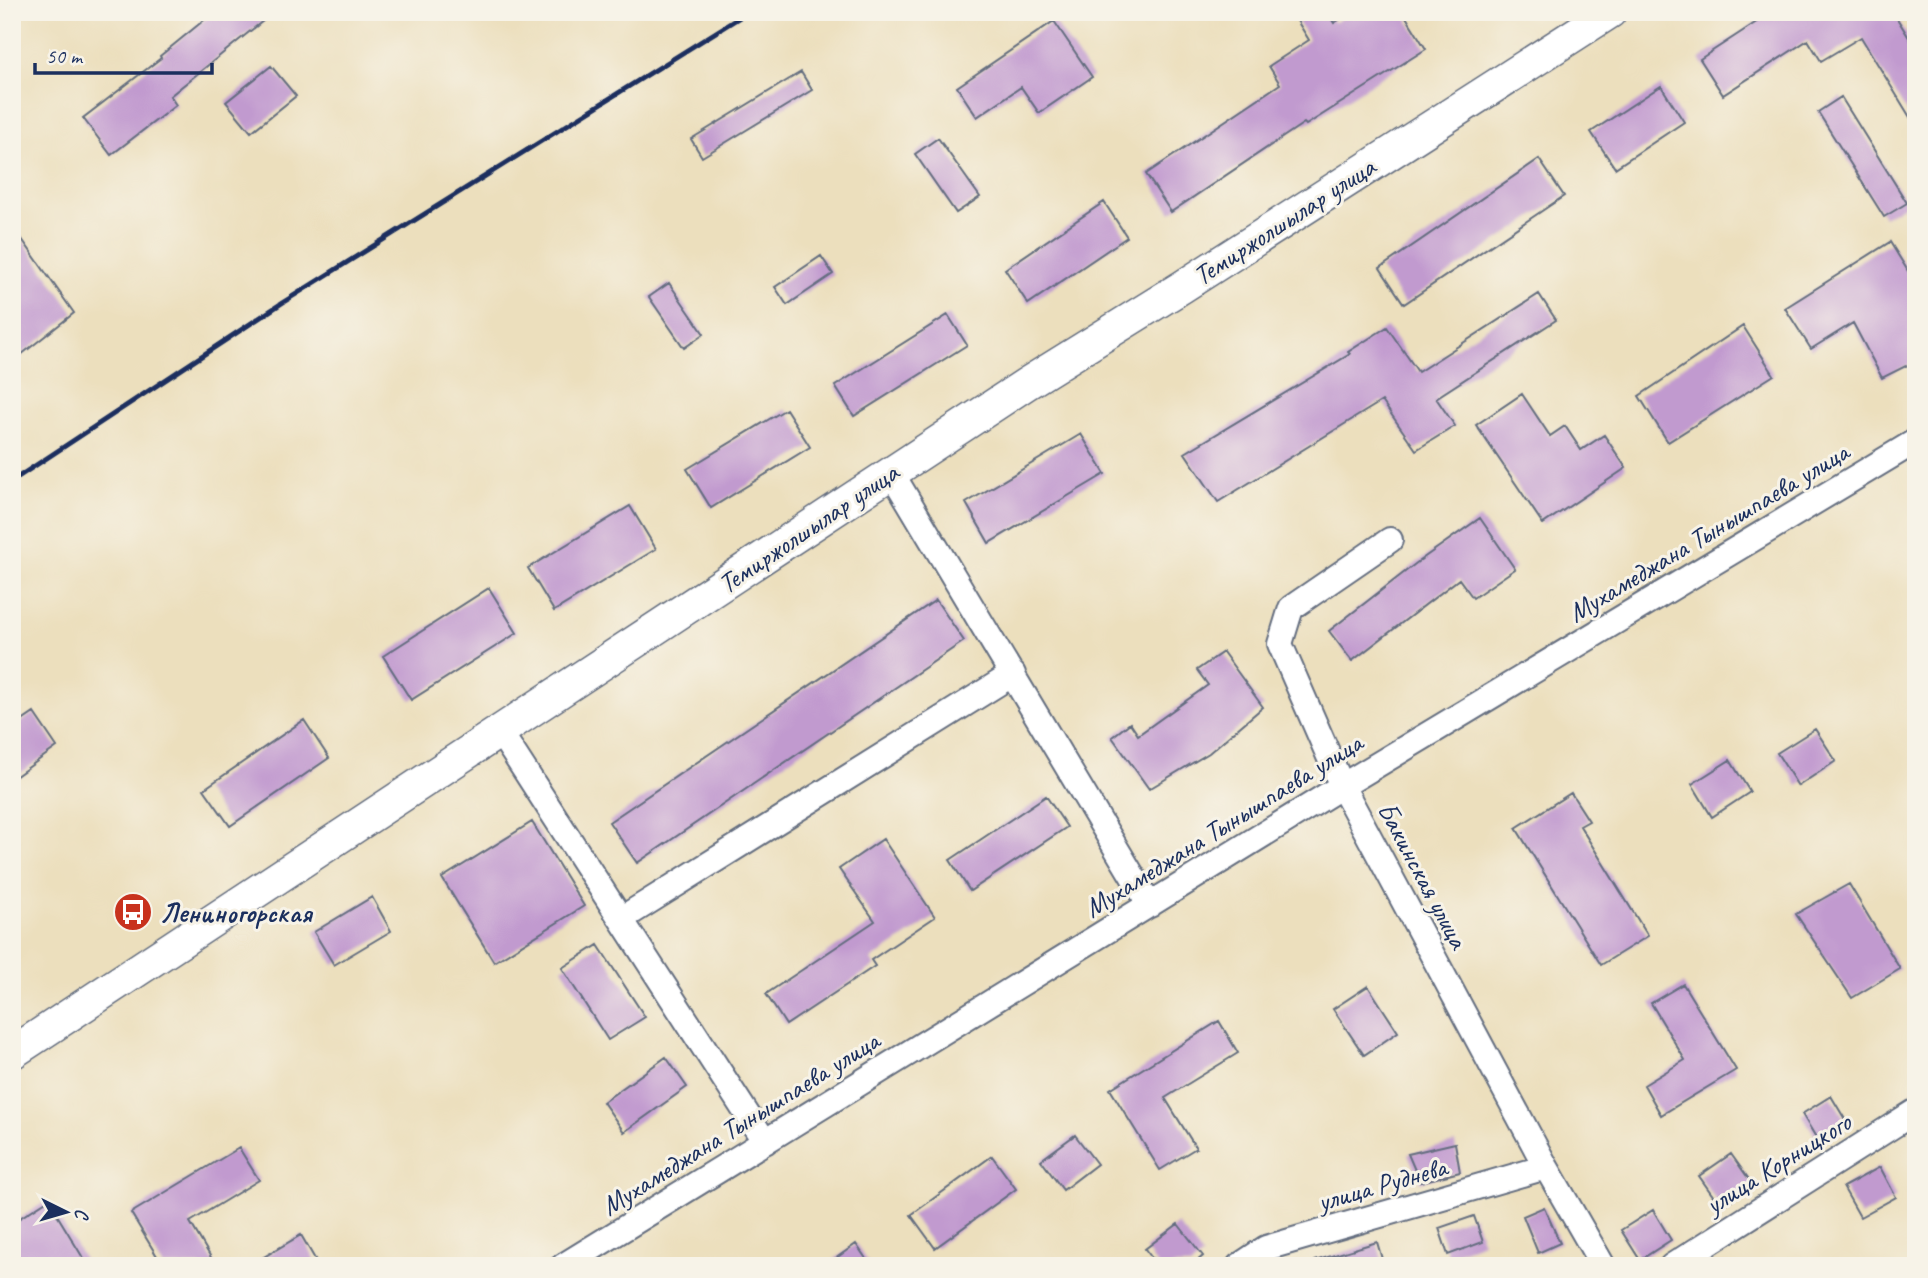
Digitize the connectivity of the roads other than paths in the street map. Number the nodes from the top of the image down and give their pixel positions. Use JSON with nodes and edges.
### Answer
{"nodes":[{"id":1,"x":1610,"y":12,"type":"edge"},
{"id":2,"x":1916,"y":441,"type":"edge"},
{"id":3,"x":891,"y":472,"type":"junction"},
{"id":4,"x":1390,"y":540,"type":"dead end"},
{"id":5,"x":1013,"y":674,"type":"junction"},
{"id":6,"x":500,"y":732,"type":"junction"},
{"id":7,"x":1342,"y":786,"type":"junction"},
{"id":8,"x":1150,"y":905,"type":"junction"},
{"id":9,"x":621,"y":919,"type":"junction"},
{"id":10,"x":12,"y":1053,"type":"edge"},
{"id":11,"x":1916,"y":1111,"type":"edge"},
{"id":12,"x":765,"y":1142,"type":"junction"},
{"id":13,"x":1546,"y":1167,"type":"junction"},
{"id":14,"x":564,"y":1266,"type":"edge"},
{"id":15,"x":1239,"y":1266,"type":"edge"},
{"id":16,"x":1603,"y":1266,"type":"edge"},
{"id":17,"x":1672,"y":1266,"type":"edge"}],
"edges":[{"from":1,"to":3,"type":"street","name":"Темиржолшылар улица"},
{"from":2,"to":7,"type":"street","name":"Мухамеджана Тынышпаева улица"},
{"from":3,"to":5,"type":"street"},
{"from":3,"to":6,"type":"street","name":"Темиржолшылар улица"},
{"from":4,"to":7,"type":"street","name":"Бакинская улица"},
{"from":5,"to":8,"type":"street"},
{"from":5,"to":9,"type":"street"},
{"from":6,"to":9,"type":"street"},
{"from":6,"to":10,"type":"street","name":"Темиржолшылар улица"},
{"from":7,"to":8,"type":"street","name":"Мухамеджана Тынышпаева улица"},
{"from":7,"to":13,"type":"street","name":"Бакинская улица"},
{"from":8,"to":12,"type":"street","name":"Мухамеджана Тынышпаева улица"},
{"from":9,"to":12,"type":"street"},
{"from":11,"to":17,"type":"street","name":"улица Корницкого"},
{"from":12,"to":14,"type":"street","name":"Мухамеджана Тынышпаева улица"},
{"from":13,"to":15,"type":"street","name":"улица Руднева"},
{"from":13,"to":16,"type":"street","name":"Бакинская улица"}]}
